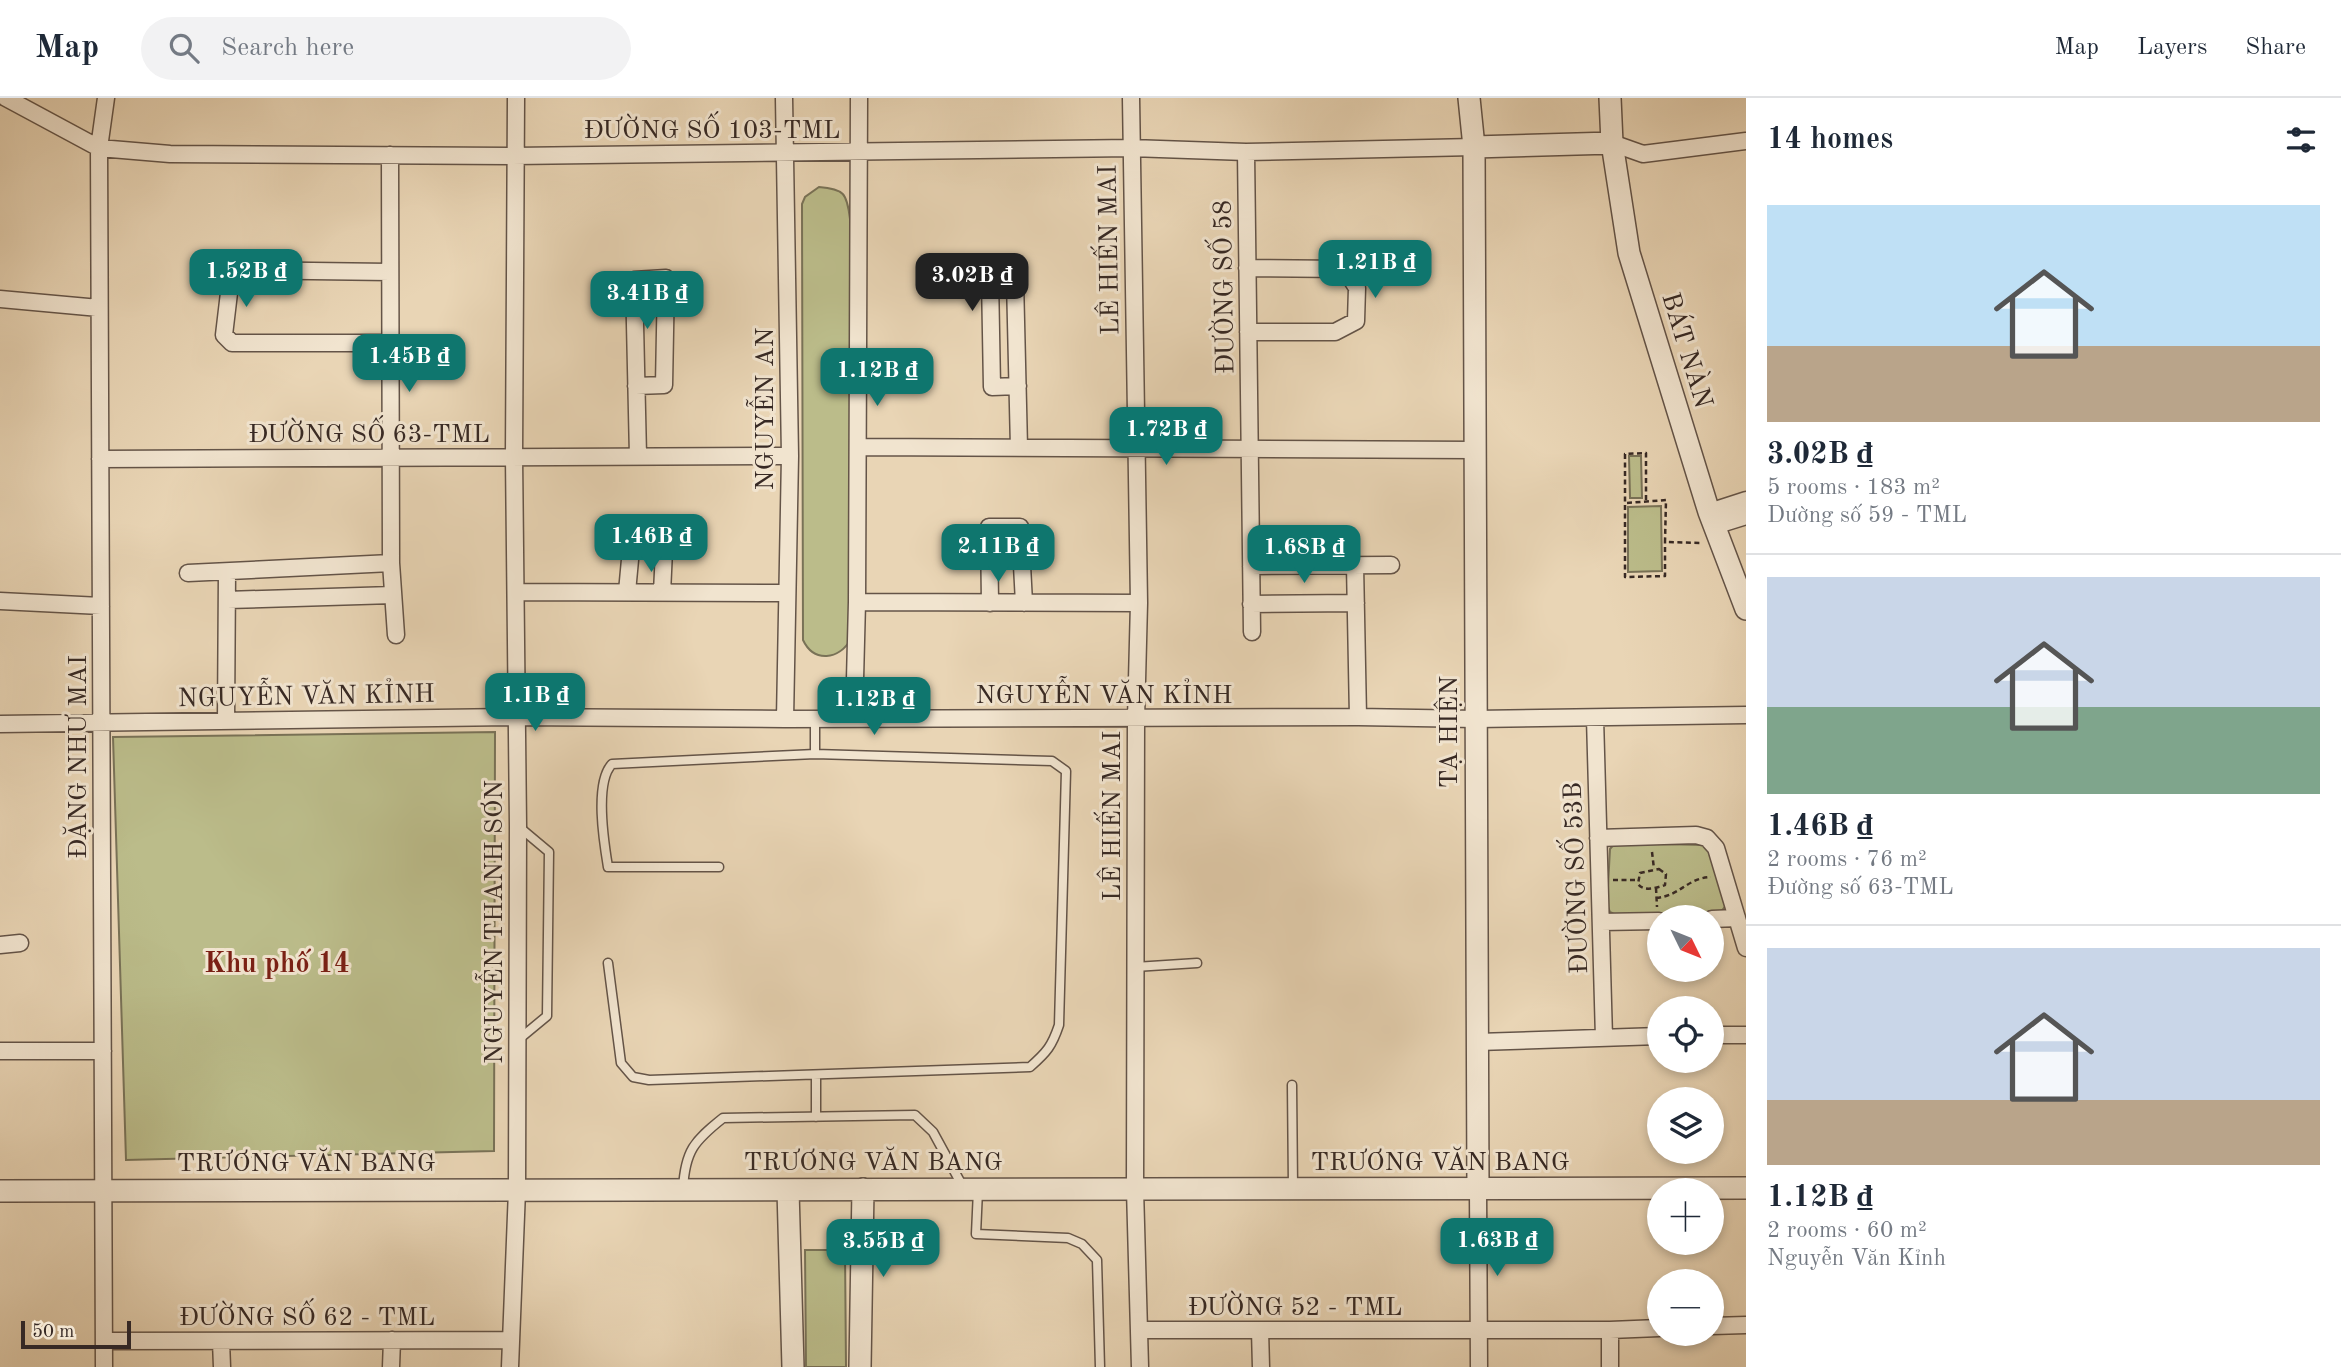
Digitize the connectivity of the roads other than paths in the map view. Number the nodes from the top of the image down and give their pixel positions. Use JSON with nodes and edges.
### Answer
{"nodes":[{"id":1,"x":6,"y":98,"type":"edge"},
{"id":2,"x":106,"y":98,"type":"edge"},
{"id":3,"x":516,"y":98,"type":"edge"},
{"id":4,"x":784,"y":98,"type":"edge"},
{"id":5,"x":859,"y":98,"type":"edge"},
{"id":6,"x":1131,"y":98,"type":"edge"},
{"id":7,"x":1469,"y":98,"type":"edge"},
{"id":8,"x":1610,"y":98,"type":"edge"},
{"id":9,"x":1746,"y":141,"type":"edge"},
{"id":10,"x":1612,"y":143,"type":"junction"},
{"id":11,"x":1474,"y":147,"type":"junction"},
{"id":12,"x":99,"y":148,"type":"junction"},
{"id":13,"x":1131,"y":148,"type":"junction"},
{"id":14,"x":785,"y":152,"type":"junction"},
{"id":15,"x":1246,"y":152,"type":"junction"},
{"id":16,"x":860,"y":153,"type":"junction"},
{"id":17,"x":390,"y":155,"type":"junction"},
{"id":18,"x":514,"y":156,"type":"junction"},
{"id":19,"x":1248,"y":268,"type":"junction"},
{"id":20,"x":390,"y":272,"type":"junction"},
{"id":21,"x":0,"y":299,"type":"edge"},
{"id":22,"x":99,"y":308,"type":"junction"},
{"id":23,"x":1248,"y":332,"type":"junction"},
{"id":24,"x":390,"y":343,"type":"junction"},
{"id":25,"x":636,"y":386,"type":"junction"},
{"id":26,"x":1018,"y":386,"type":"junction"},
{"id":27,"x":858,"y":447,"type":"junction"},
{"id":28,"x":1019,"y":448,"type":"junction"},
{"id":29,"x":1137,"y":449,"type":"junction"},
{"id":30,"x":1250,"y":449,"type":"junction"},
{"id":31,"x":1475,"y":450,"type":"junction"},
{"id":32,"x":638,"y":456,"type":"junction"},
{"id":33,"x":790,"y":456,"type":"junction"},
{"id":34,"x":514,"y":457,"type":"junction"},
{"id":35,"x":392,"y":458,"type":"junction"},
{"id":36,"x":100,"y":459,"type":"junction"},
{"id":37,"x":1746,"y":500,"type":"edge"},
{"id":38,"x":1746,"y":516,"type":"edge"},
{"id":39,"x":1715,"y":527,"type":"junction"},
{"id":40,"x":391,"y":563,"type":"junction"},
{"id":41,"x":1355,"y":565,"type":"junction"},
{"id":42,"x":1391,"y":565,"type":"dead end"},
{"id":43,"x":1251,"y":566,"type":"junction"},
{"id":44,"x":227,"y":572,"type":"junction"},
{"id":45,"x":188,"y":573,"type":"dead end"},
{"id":46,"x":516,"y":592,"type":"junction"},
{"id":47,"x":627,"y":593,"type":"junction"},
{"id":48,"x":662,"y":593,"type":"junction"},
{"id":49,"x":786,"y":593,"type":"junction"},
{"id":50,"x":393,"y":595,"type":"junction"},
{"id":51,"x":227,"y":600,"type":"junction"},
{"id":52,"x":0,"y":601,"type":"edge"},
{"id":53,"x":857,"y":602,"type":"junction"},
{"id":54,"x":990,"y":603,"type":"junction"},
{"id":55,"x":1024,"y":603,"type":"junction"},
{"id":56,"x":1139,"y":603,"type":"junction"},
{"id":57,"x":1356,"y":603,"type":"junction"},
{"id":58,"x":1251,"y":604,"type":"junction"},
{"id":59,"x":101,"y":606,"type":"junction"},
{"id":60,"x":1746,"y":609,"type":"edge"},
{"id":61,"x":1252,"y":632,"type":"dead end"},
{"id":62,"x":396,"y":635,"type":"dead end"},
{"id":63,"x":1746,"y":715,"type":"edge"},
{"id":64,"x":516,"y":717,"type":"junction"},
{"id":65,"x":1358,"y":717,"type":"junction"},
{"id":66,"x":854,"y":718,"type":"junction"},
{"id":67,"x":1595,"y":718,"type":"junction"},
{"id":68,"x":785,"y":719,"type":"junction"},
{"id":69,"x":815,"y":719,"type":"junction"},
{"id":70,"x":1136,"y":719,"type":"junction"},
{"id":71,"x":1476,"y":719,"type":"junction"},
{"id":72,"x":226,"y":721,"type":"junction"},
{"id":73,"x":101,"y":722,"type":"junction"},
{"id":74,"x":0,"y":724,"type":"edge"},
{"id":75,"x":815,"y":754,"type":"junction"},
{"id":76,"x":518,"y":826,"type":"junction"},
{"id":77,"x":1598,"y":838,"type":"junction"},
{"id":78,"x":719,"y":867,"type":"dead end"},
{"id":79,"x":1737,"y":918,"type":"junction"},
{"id":80,"x":1724,"y":919,"type":"edge"},
{"id":81,"x":1647,"y":921,"type":"edge"},
{"id":82,"x":1601,"y":922,"type":"junction"},
{"id":83,"x":20,"y":943,"type":"dead end"},
{"id":84,"x":0,"y":945,"type":"edge"},
{"id":85,"x":1746,"y":948,"type":"edge"},
{"id":86,"x":608,"y":963,"type":"dead end"},
{"id":87,"x":1197,"y":963,"type":"dead end"},
{"id":88,"x":1135,"y":967,"type":"junction"},
{"id":89,"x":1724,"y":1035,"type":"edge"},
{"id":90,"x":1746,"y":1035,"type":"edge"},
{"id":91,"x":1647,"y":1036,"type":"edge"},
{"id":92,"x":1604,"y":1038,"type":"junction"},
{"id":93,"x":517,"y":1040,"type":"junction"},
{"id":94,"x":1478,"y":1042,"type":"junction"},
{"id":95,"x":0,"y":1051,"type":"edge"},
{"id":96,"x":103,"y":1051,"type":"junction"},
{"id":97,"x":816,"y":1074,"type":"junction"},
{"id":98,"x":1292,"y":1085,"type":"dead end"},
{"id":99,"x":816,"y":1117,"type":"junction"},
{"id":100,"x":1478,"y":1188,"type":"junction"},
{"id":101,"x":1746,"y":1188,"type":"edge"},
{"id":102,"x":683,"y":1189,"type":"junction"},
{"id":103,"x":789,"y":1189,"type":"junction"},
{"id":104,"x":863,"y":1189,"type":"junction"},
{"id":105,"x":971,"y":1189,"type":"junction"},
{"id":106,"x":1135,"y":1189,"type":"junction"},
{"id":107,"x":1293,"y":1189,"type":"junction"},
{"id":108,"x":517,"y":1190,"type":"junction"},
{"id":109,"x":0,"y":1191,"type":"edge"},
{"id":110,"x":103,"y":1191,"type":"junction"},
{"id":111,"x":1746,"y":1325,"type":"edge"},
{"id":112,"x":1724,"y":1326,"type":"edge"},
{"id":113,"x":1647,"y":1328,"type":"edge"},
{"id":114,"x":1140,"y":1330,"type":"junction"},
{"id":115,"x":1260,"y":1330,"type":"junction"},
{"id":116,"x":1610,"y":1330,"type":"junction"},
{"id":117,"x":1479,"y":1331,"type":"junction"},
{"id":118,"x":392,"y":1340,"type":"junction"},
{"id":119,"x":510,"y":1340,"type":"junction"},
{"id":120,"x":104,"y":1341,"type":"junction"},
{"id":121,"x":221,"y":1341,"type":"junction"},
{"id":122,"x":104,"y":1367,"type":"edge"},
{"id":123,"x":222,"y":1367,"type":"edge"},
{"id":124,"x":391,"y":1367,"type":"edge"},
{"id":125,"x":510,"y":1367,"type":"edge"},
{"id":126,"x":793,"y":1367,"type":"edge"},
{"id":127,"x":860,"y":1367,"type":"edge"},
{"id":128,"x":1100,"y":1367,"type":"edge"},
{"id":129,"x":1140,"y":1367,"type":"edge"},
{"id":130,"x":1261,"y":1367,"type":"edge"},
{"id":131,"x":1479,"y":1367,"type":"edge"},
{"id":132,"x":1610,"y":1367,"type":"edge"}],
"edges":[{"from":1,"to":12,"type":"street","name":"ĐƯỜNG SỐ 103-TML"},
{"from":2,"to":12,"type":"street","name":"ĐẶNG NHƯ MAI"},
{"from":3,"to":18,"type":"street","name":"NGUYỄN THANH SƠN"},
{"from":4,"to":14,"type":"street","name":"NGUYỄN AN"},
{"from":5,"to":16,"type":"street"},
{"from":6,"to":13,"type":"street","name":"LÊ HIẾN MAI"},
{"from":7,"to":11,"type":"street","name":"TẠ HIỆN"},
{"from":8,"to":10,"type":"street","name":"BÁT NÀN"},
{"from":9,"to":10,"type":"street"},
{"from":10,"to":11,"type":"street"},
{"from":10,"to":39,"type":"street","name":"BÁT NÀN"},
{"from":11,"to":15,"type":"street","name":"ĐƯỜNG SỐ 103-TML"},
{"from":11,"to":31,"type":"street","name":"TẠ HIỆN"},
{"from":12,"to":17,"type":"street","name":"ĐƯỜNG SỐ 103-TML"},
{"from":12,"to":22,"type":"street","name":"ĐẶNG NHƯ MAI"},
{"from":13,"to":15,"type":"street","name":"ĐƯỜNG SỐ 103-TML"},
{"from":13,"to":16,"type":"street","name":"ĐƯỜNG SỐ 103-TML"},
{"from":13,"to":29,"type":"street","name":"LÊ HIẾN MAI"},
{"from":14,"to":16,"type":"street","name":"ĐƯỜNG SỐ 103-TML"},
{"from":14,"to":18,"type":"street","name":"ĐƯỜNG SỐ 103-TML"},
{"from":14,"to":33,"type":"street","name":"NGUYỄN AN"},
{"from":15,"to":19,"type":"street","name":"ĐƯỜNG SỐ 58"},
{"from":16,"to":27,"type":"street"},
{"from":17,"to":18,"type":"street","name":"ĐƯỜNG SỐ 103-TML"},
{"from":17,"to":20,"type":"street"},
{"from":18,"to":34,"type":"street","name":"NGUYỄN THANH SƠN"},
{"from":19,"to":23,"type":"street","name":"ĐƯỜNG SỐ 58"},
{"from":19,"to":23,"type":"street"},
{"from":20,"to":24,"type":"street"},
{"from":20,"to":24,"type":"street"},
{"from":21,"to":22,"type":"street"},
{"from":22,"to":36,"type":"street","name":"ĐẶNG NHƯ MAI"},
{"from":23,"to":30,"type":"street","name":"ĐƯỜNG SỐ 58"},
{"from":24,"to":35,"type":"street"},
{"from":25,"to":25,"type":"street"},
{"from":25,"to":32,"type":"street"},
{"from":26,"to":26,"type":"street"},
{"from":26,"to":28,"type":"street"},
{"from":27,"to":28,"type":"street"},
{"from":27,"to":53,"type":"street"},
{"from":28,"to":29,"type":"street"},
{"from":29,"to":30,"type":"street"},
{"from":29,"to":56,"type":"street","name":"LÊ HIẾN MAI"},
{"from":30,"to":31,"type":"street"},
{"from":30,"to":43,"type":"street","name":"ĐƯỜNG SỐ 58"},
{"from":31,"to":71,"type":"street","name":"TẠ HIỆN"},
{"from":32,"to":33,"type":"street","name":"ĐƯỜNG SỐ 63-TML"},
{"from":32,"to":34,"type":"street","name":"ĐƯỜNG SỐ 63-TML"},
{"from":33,"to":49,"type":"street","name":"NGUYỄN AN"},
{"from":34,"to":35,"type":"street","name":"ĐƯỜNG SỐ 63-TML"},
{"from":34,"to":46,"type":"street","name":"NGUYỄN THANH SƠN"},
{"from":35,"to":36,"type":"street","name":"ĐƯỜNG SỐ 63-TML"},
{"from":35,"to":40,"type":"street"},
{"from":36,"to":59,"type":"street","name":"ĐẶNG NHƯ MAI"},
{"from":37,"to":39,"type":"street"},
{"from":38,"to":39,"type":"street"},
{"from":39,"to":60,"type":"street","name":"BÁT NÀN"},
{"from":40,"to":44,"type":"street"},
{"from":40,"to":50,"type":"street"},
{"from":41,"to":42,"type":"street"},
{"from":41,"to":43,"type":"street"},
{"from":41,"to":57,"type":"street"},
{"from":43,"to":58,"type":"street","name":"ĐƯỜNG SỐ 58"},
{"from":44,"to":45,"type":"street"},
{"from":44,"to":51,"type":"street"},
{"from":46,"to":47,"type":"street"},
{"from":46,"to":64,"type":"street","name":"NGUYỄN THANH SƠN"},
{"from":47,"to":48,"type":"street"},
{"from":47,"to":48,"type":"street"},
{"from":48,"to":49,"type":"street"},
{"from":49,"to":68,"type":"street","name":"NGUYỄN AN"},
{"from":50,"to":51,"type":"street"},
{"from":50,"to":62,"type":"street"},
{"from":51,"to":72,"type":"street"},
{"from":52,"to":59,"type":"street"},
{"from":53,"to":54,"type":"street"},
{"from":53,"to":66,"type":"street"},
{"from":54,"to":55,"type":"street"},
{"from":54,"to":55,"type":"street"},
{"from":55,"to":56,"type":"street"},
{"from":56,"to":70,"type":"street","name":"LÊ HIẾN MAI"},
{"from":57,"to":58,"type":"street"},
{"from":57,"to":65,"type":"street"},
{"from":58,"to":61,"type":"street","name":"ĐƯỜNG SỐ 58"},
{"from":59,"to":73,"type":"street","name":"ĐẶNG NHƯ MAI"},
{"from":63,"to":67,"type":"street","name":"NGUYỄN VĂN KỈNH"},
{"from":64,"to":68,"type":"street","name":"NGUYỄN VĂN KỈNH"},
{"from":64,"to":72,"type":"street","name":"NGUYỄN VĂN KỈNH"},
{"from":64,"to":76,"type":"street","name":"NGUYỄN THANH SƠN"},
{"from":65,"to":70,"type":"street","name":"NGUYỄN VĂN KỈNH"},
{"from":65,"to":71,"type":"street","name":"NGUYỄN VĂN KỈNH"},
{"from":66,"to":69,"type":"street","name":"NGUYỄN VĂN KỈNH"},
{"from":66,"to":70,"type":"street","name":"NGUYỄN VĂN KỈNH"},
{"from":67,"to":71,"type":"street","name":"NGUYỄN VĂN KỈNH"},
{"from":67,"to":77,"type":"street","name":"ĐƯỜNG SỐ 53B"},
{"from":68,"to":69,"type":"street","name":"NGUYỄN VĂN KỈNH"},
{"from":69,"to":75,"type":"lane"},
{"from":70,"to":88,"type":"street","name":"LÊ HIẾN MAI"},
{"from":71,"to":94,"type":"street","name":"TẠ HIỆN"},
{"from":72,"to":73,"type":"street","name":"NGUYỄN VĂN KỈNH"},
{"from":73,"to":74,"type":"street","name":"NGUYỄN VĂN KỈNH"},
{"from":73,"to":96,"type":"street","name":"ĐẶNG NHƯ MAI"},
{"from":75,"to":78,"type":"lane"},
{"from":75,"to":97,"type":"lane"},
{"from":76,"to":93,"type":"street","name":"NGUYỄN THANH SƠN"},
{"from":76,"to":93,"type":"lane"},
{"from":77,"to":79,"type":"street"},
{"from":77,"to":82,"type":"street","name":"ĐƯỜNG SỐ 53B"},
{"from":79,"to":80,"type":"street"},
{"from":79,"to":85,"type":"street"},
{"from":81,"to":82,"type":"street"},
{"from":82,"to":92,"type":"street","name":"ĐƯỜNG SỐ 53B"},
{"from":83,"to":84,"type":"street"},
{"from":86,"to":97,"type":"lane"},
{"from":87,"to":88,"type":"lane"},
{"from":88,"to":106,"type":"street","name":"LÊ HIẾN MAI"},
{"from":89,"to":90,"type":"street"},
{"from":91,"to":92,"type":"street"},
{"from":92,"to":94,"type":"street"},
{"from":93,"to":108,"type":"street","name":"NGUYỄN THANH SƠN"},
{"from":94,"to":100,"type":"street","name":"TẠ HIỆN"},
{"from":95,"to":96,"type":"street"},
{"from":96,"to":110,"type":"street","name":"ĐẶNG NHƯ MAI"},
{"from":97,"to":99,"type":"lane"},
{"from":98,"to":107,"type":"lane"},
{"from":99,"to":102,"type":"lane"},
{"from":99,"to":105,"type":"lane"},
{"from":100,"to":101,"type":"street","name":"TRƯƠNG VĂN BANG"},
{"from":100,"to":107,"type":"street","name":"TRƯƠNG VĂN BANG"},
{"from":100,"to":117,"type":"street","name":"TẠ HIỆN"},
{"from":102,"to":103,"type":"street","name":"TRƯƠNG VĂN BANG"},
{"from":102,"to":108,"type":"street","name":"TRƯƠNG VĂN BANG"},
{"from":103,"to":104,"type":"street","name":"TRƯƠNG VĂN BANG"},
{"from":103,"to":126,"type":"street"},
{"from":104,"to":105,"type":"street","name":"TRƯƠNG VĂN BANG"},
{"from":104,"to":127,"type":"street"},
{"from":105,"to":106,"type":"street","name":"TRƯƠNG VĂN BANG"},
{"from":105,"to":128,"type":"lane"},
{"from":106,"to":107,"type":"street","name":"TRƯƠNG VĂN BANG"},
{"from":106,"to":114,"type":"street","name":"LÊ HIẾN MAI"},
{"from":108,"to":110,"type":"street","name":"TRƯƠNG VĂN BANG"},
{"from":108,"to":119,"type":"street","name":"NGUYỄN THANH SƠN"},
{"from":109,"to":110,"type":"street","name":"TRƯƠNG VĂN BANG"},
{"from":110,"to":120,"type":"street","name":"ĐẶNG NHƯ MAI"},
{"from":111,"to":112,"type":"street"},
{"from":113,"to":116,"type":"street","name":"ĐƯỜNG 52 - TML"},
{"from":114,"to":115,"type":"street","name":"ĐƯỜNG 52 - TML"},
{"from":114,"to":129,"type":"street","name":"LÊ HIẾN MAI"},
{"from":115,"to":117,"type":"street","name":"ĐƯỜNG 52 - TML"},
{"from":115,"to":130,"type":"street"},
{"from":116,"to":117,"type":"street","name":"ĐƯỜNG 52 - TML"},
{"from":116,"to":132,"type":"street"},
{"from":117,"to":131,"type":"street","name":"TẠ HIỆN"},
{"from":118,"to":119,"type":"street","name":"ĐƯỜNG SỐ 62 - TML"},
{"from":118,"to":121,"type":"street","name":"ĐƯỜNG SỐ 62 - TML"},
{"from":118,"to":124,"type":"street"},
{"from":119,"to":125,"type":"street","name":"NGUYỄN THANH SƠN"},
{"from":120,"to":121,"type":"street","name":"ĐƯỜNG SỐ 62 - TML"},
{"from":120,"to":122,"type":"street","name":"ĐẶNG NHƯ MAI"},
{"from":121,"to":123,"type":"street"}]}
